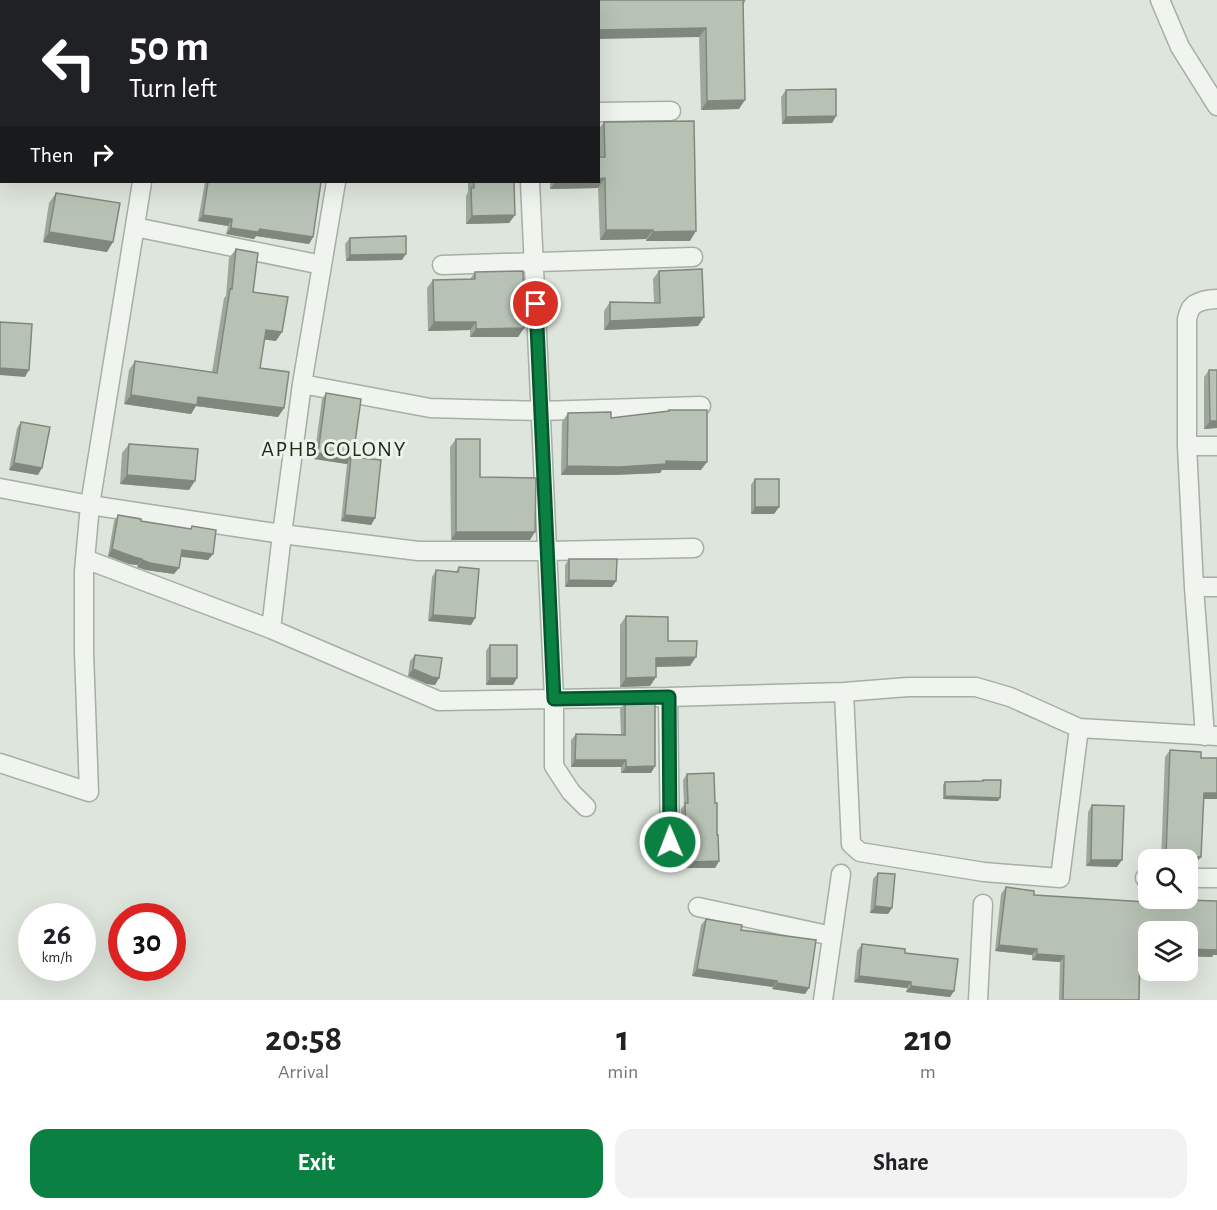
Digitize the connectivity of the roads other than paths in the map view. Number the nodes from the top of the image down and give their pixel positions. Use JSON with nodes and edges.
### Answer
{"nodes":[{"id":1,"x":1160,"y":0,"type":"edge"},
{"id":2,"x":1217,"y":106,"type":"edge"},
{"id":3,"x":671,"y":111,"type":"dead end"},
{"id":4,"x":600,"y":112,"type":"edge"},
{"id":5,"x":142,"y":183,"type":"edge"},
{"id":6,"x":336,"y":183,"type":"edge"},
{"id":7,"x":530,"y":183,"type":"edge"},
{"id":8,"x":135,"y":227,"type":"junction"},
{"id":9,"x":693,"y":257,"type":"dead end"},
{"id":10,"x":534,"y":261,"type":"junction"},
{"id":11,"x":322,"y":265,"type":"junction"},
{"id":12,"x":442,"y":265,"type":"dead end"},
{"id":13,"x":1217,"y":299,"type":"edge"},
{"id":14,"x":302,"y":384,"type":"junction"},
{"id":15,"x":701,"y":406,"type":"dead end"},
{"id":16,"x":540,"y":411,"type":"junction"},
{"id":17,"x":1187,"y":446,"type":"junction"},
{"id":18,"x":1217,"y":446,"type":"edge"},
{"id":19,"x":0,"y":488,"type":"edge"},
{"id":20,"x":90,"y":505,"type":"junction"},
{"id":21,"x":282,"y":534,"type":"junction"},
{"id":22,"x":694,"y":548,"type":"dead end"},
{"id":23,"x":547,"y":551,"type":"junction"},
{"id":24,"x":85,"y":559,"type":"junction"},
{"id":25,"x":1194,"y":587,"type":"junction"},
{"id":26,"x":1217,"y":587,"type":"edge"},
{"id":27,"x":271,"y":629,"type":"junction"},
{"id":28,"x":844,"y":692,"type":"junction"},
{"id":29,"x":669,"y":697,"type":"junction"},
{"id":30,"x":554,"y":699,"type":"junction"},
{"id":31,"x":1079,"y":728,"type":"junction"},
{"id":32,"x":1211,"y":736,"type":"edge"},
{"id":33,"x":0,"y":764,"type":"edge"},
{"id":34,"x":585,"y":807,"type":"dead end"},
{"id":35,"x":670,"y":842,"type":"dead end"},
{"id":36,"x":841,"y":874,"type":"dead end"},
{"id":37,"x":1198,"y":878,"type":"edge"},
{"id":38,"x":1217,"y":878,"type":"edge"},
{"id":39,"x":983,"y":904,"type":"dead end"},
{"id":40,"x":698,"y":908,"type":"dead end"},
{"id":41,"x":832,"y":936,"type":"junction"},
{"id":42,"x":823,"y":1000,"type":"edge"},
{"id":43,"x":978,"y":1000,"type":"edge"}],
"edges":[{"from":1,"to":2,"type":"street"},
{"from":3,"to":4,"type":"street"},
{"from":5,"to":8,"type":"street"},
{"from":6,"to":11,"type":"street"},
{"from":7,"to":10,"type":"street"},
{"from":8,"to":11,"type":"street"},
{"from":8,"to":20,"type":"street"},
{"from":9,"to":10,"type":"street"},
{"from":10,"to":12,"type":"street"},
{"from":10,"to":16,"type":"street"},
{"from":11,"to":14,"type":"street"},
{"from":13,"to":17,"type":"street"},
{"from":14,"to":16,"type":"street"},
{"from":14,"to":21,"type":"street"},
{"from":15,"to":16,"type":"street"},
{"from":16,"to":23,"type":"street"},
{"from":17,"to":18,"type":"street"},
{"from":17,"to":25,"type":"street"},
{"from":19,"to":20,"type":"street"},
{"from":20,"to":21,"type":"street"},
{"from":20,"to":24,"type":"street"},
{"from":21,"to":23,"type":"street"},
{"from":21,"to":27,"type":"street"},
{"from":22,"to":23,"type":"street"},
{"from":23,"to":30,"type":"street"},
{"from":24,"to":27,"type":"street"},
{"from":24,"to":33,"type":"street"},
{"from":25,"to":26,"type":"street"},
{"from":25,"to":32,"type":"street"},
{"from":27,"to":30,"type":"street"},
{"from":28,"to":29,"type":"street"},
{"from":28,"to":31,"type":"street"},
{"from":28,"to":31,"type":"street"},
{"from":29,"to":30,"type":"street"},
{"from":29,"to":35,"type":"street"},
{"from":30,"to":34,"type":"street"},
{"from":31,"to":32,"type":"street"},
{"from":36,"to":41,"type":"street"},
{"from":37,"to":38,"type":"street"},
{"from":39,"to":43,"type":"street"},
{"from":40,"to":41,"type":"street"},
{"from":41,"to":42,"type":"street"}]}
